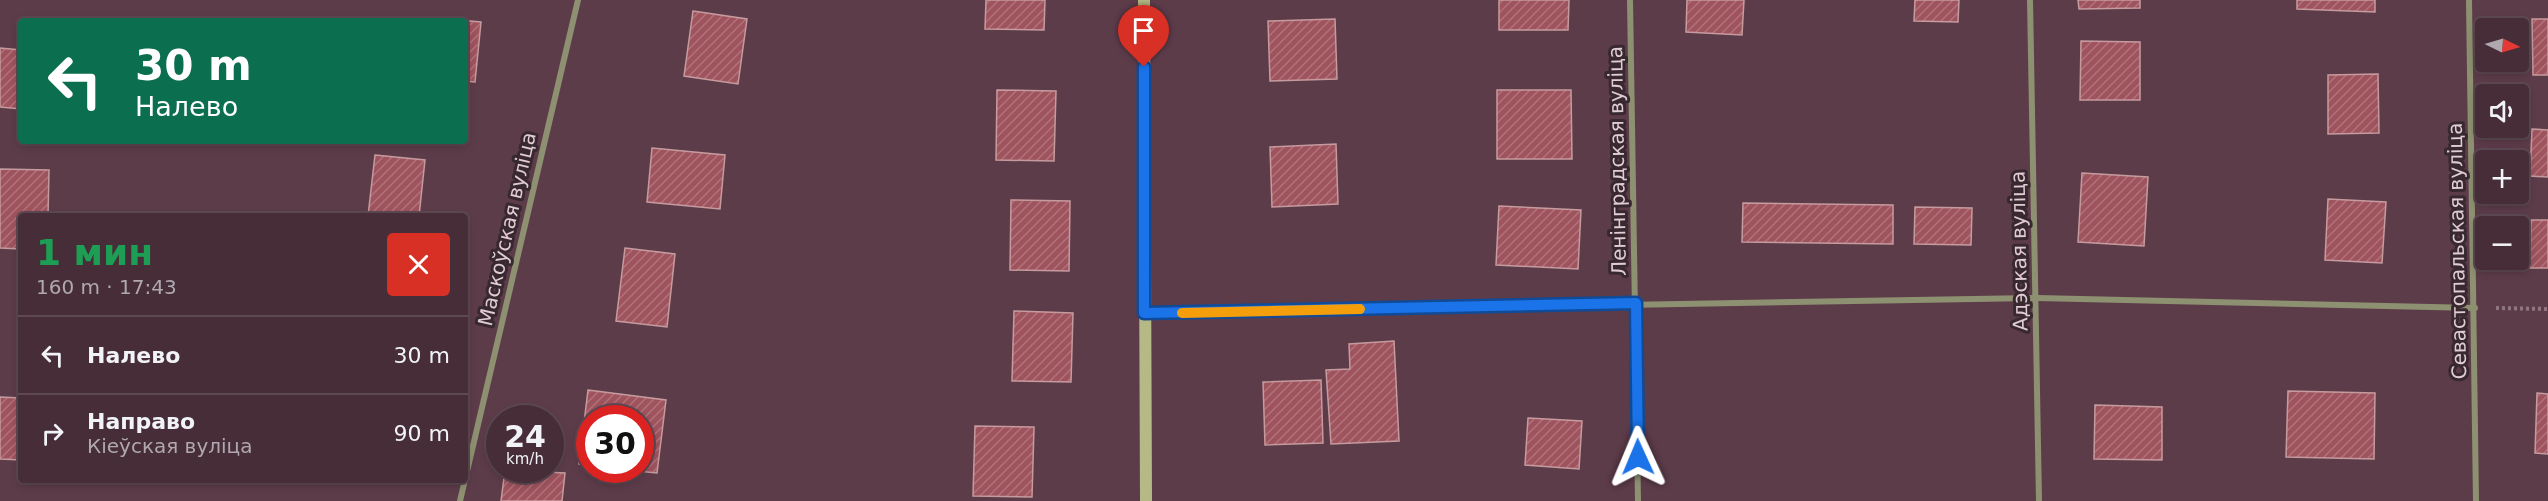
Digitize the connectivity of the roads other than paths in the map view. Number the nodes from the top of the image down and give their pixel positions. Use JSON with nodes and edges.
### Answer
{"nodes":[{"id":1,"x":578,"y":0,"type":"edge"},
{"id":2,"x":1144,"y":0,"type":"edge"},
{"id":3,"x":1630,"y":0,"type":"edge"},
{"id":4,"x":2030,"y":0,"type":"edge"},
{"id":5,"x":2469,"y":0,"type":"edge"},
{"id":6,"x":2037,"y":298,"type":"junction"},
{"id":7,"x":1636,"y":303,"type":"junction"},
{"id":8,"x":2475,"y":308,"type":"junction"},
{"id":9,"x":1144,"y":313,"type":"junction"},
{"id":10,"x":468,"y":467,"type":"edge"},
{"id":11,"x":464,"y":483,"type":"edge"},
{"id":12,"x":460,"y":501,"type":"edge"},
{"id":13,"x":1146,"y":501,"type":"edge"},
{"id":14,"x":1638,"y":501,"type":"edge"},
{"id":15,"x":2039,"y":501,"type":"edge"},
{"id":16,"x":2476,"y":501,"type":"edge"}],
"edges":[{"from":1,"to":10,"type":"street","name":"Маскоўская вуліца"},
{"from":2,"to":9,"type":"street"},
{"from":3,"to":7,"type":"street","name":"Ленінградская вуліца"},
{"from":4,"to":6,"type":"street","name":"Адэская вуліца"},
{"from":5,"to":8,"type":"street","name":"Севастопальская вуліца"},
{"from":6,"to":7,"type":"street"},
{"from":6,"to":8,"type":"street"},
{"from":6,"to":15,"type":"street","name":"Адэская вуліца"},
{"from":7,"to":9,"type":"street"},
{"from":7,"to":14,"type":"street","name":"Ленінградская вуліца"},
{"from":8,"to":16,"type":"street","name":"Севастопальская вуліца"},
{"from":9,"to":13,"type":"street"},
{"from":11,"to":12,"type":"street","name":"Маскоўская вуліца"}]}
